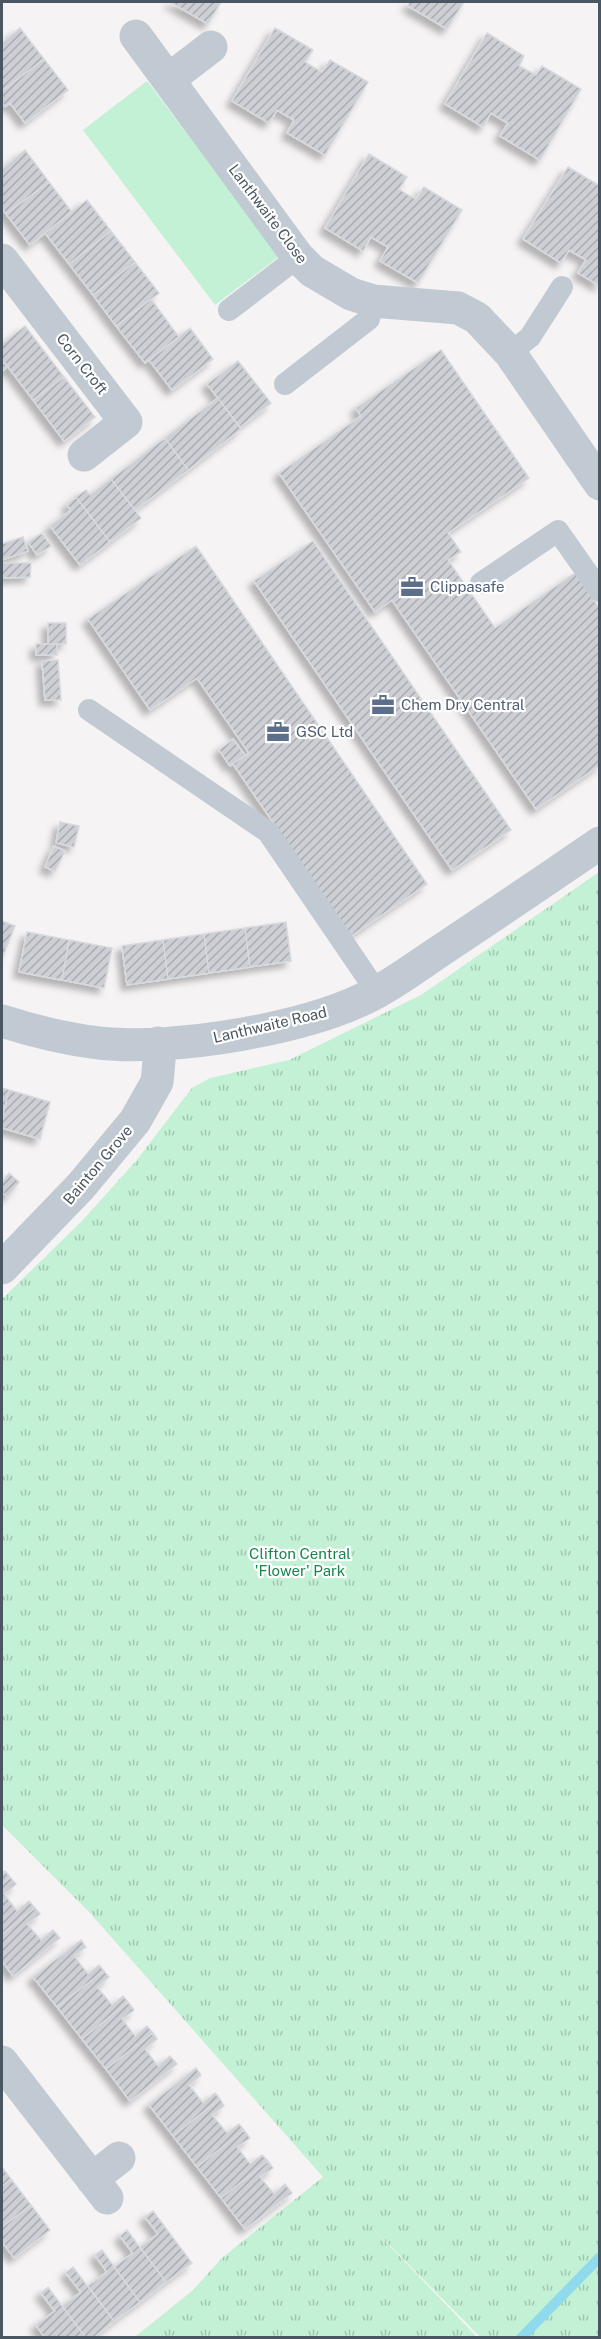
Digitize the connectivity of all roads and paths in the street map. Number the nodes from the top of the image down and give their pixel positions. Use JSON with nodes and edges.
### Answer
{"nodes":[{"id":1,"x":136,"y":36,"type":"dead end"},
{"id":2,"x":211,"y":46,"type":"dead end"},
{"id":3,"x":168,"y":80,"type":"junction"},
{"id":4,"x":298,"y":257,"type":"junction"},
{"id":5,"x":2,"y":264,"type":"edge"},
{"id":6,"x":562,"y":287,"type":"dead end"},
{"id":7,"x":373,"y":301,"type":"junction"},
{"id":8,"x":229,"y":310,"type":"dead end"},
{"id":9,"x":510,"y":353,"type":"junction"},
{"id":10,"x":285,"y":384,"type":"dead end"},
{"id":11,"x":84,"y":455,"type":"dead end"},
{"id":12,"x":596,"y":472,"type":"edge"},
{"id":13,"x":481,"y":583,"type":"dead end"},
{"id":14,"x":600,"y":591,"type":"edge"},
{"id":15,"x":88,"y":710,"type":"dead end"},
{"id":16,"x":600,"y":843,"type":"edge"},
{"id":17,"x":377,"y":992,"type":"junction"},
{"id":18,"x":2,"y":1022,"type":"edge"},
{"id":19,"x":158,"y":1043,"type":"junction"},
{"id":20,"x":2,"y":1268,"type":"edge"},
{"id":21,"x":2,"y":2062,"type":"edge"},
{"id":22,"x":119,"y":2158,"type":"dead end"}],
"edges":[{"from":1,"to":3,"type":"street","name":"Lanthwaite Close"},
{"from":2,"to":3,"type":"street"},
{"from":3,"to":4,"type":"street","name":"Lanthwaite Close"},
{"from":4,"to":7,"type":"street","name":"Lanthwaite Close"},
{"from":4,"to":8,"type":"lane"},
{"from":5,"to":11,"type":"street","name":"Corn Croft"},
{"from":6,"to":9,"type":"lane"},
{"from":7,"to":9,"type":"street","name":"Lanthwaite Close"},
{"from":7,"to":10,"type":"lane"},
{"from":9,"to":12,"type":"street","name":"Lanthwaite Close"},
{"from":13,"to":14,"type":"lane"},
{"from":15,"to":17,"type":"lane"},
{"from":16,"to":17,"type":"street","name":"Lanthwaite Road"},
{"from":17,"to":19,"type":"street","name":"Lanthwaite Road"},
{"from":18,"to":19,"type":"street","name":"Lanthwaite Road"},
{"from":19,"to":20,"type":"street","name":"Bainton Grove"},
{"from":21,"to":22,"type":"street"}]}
